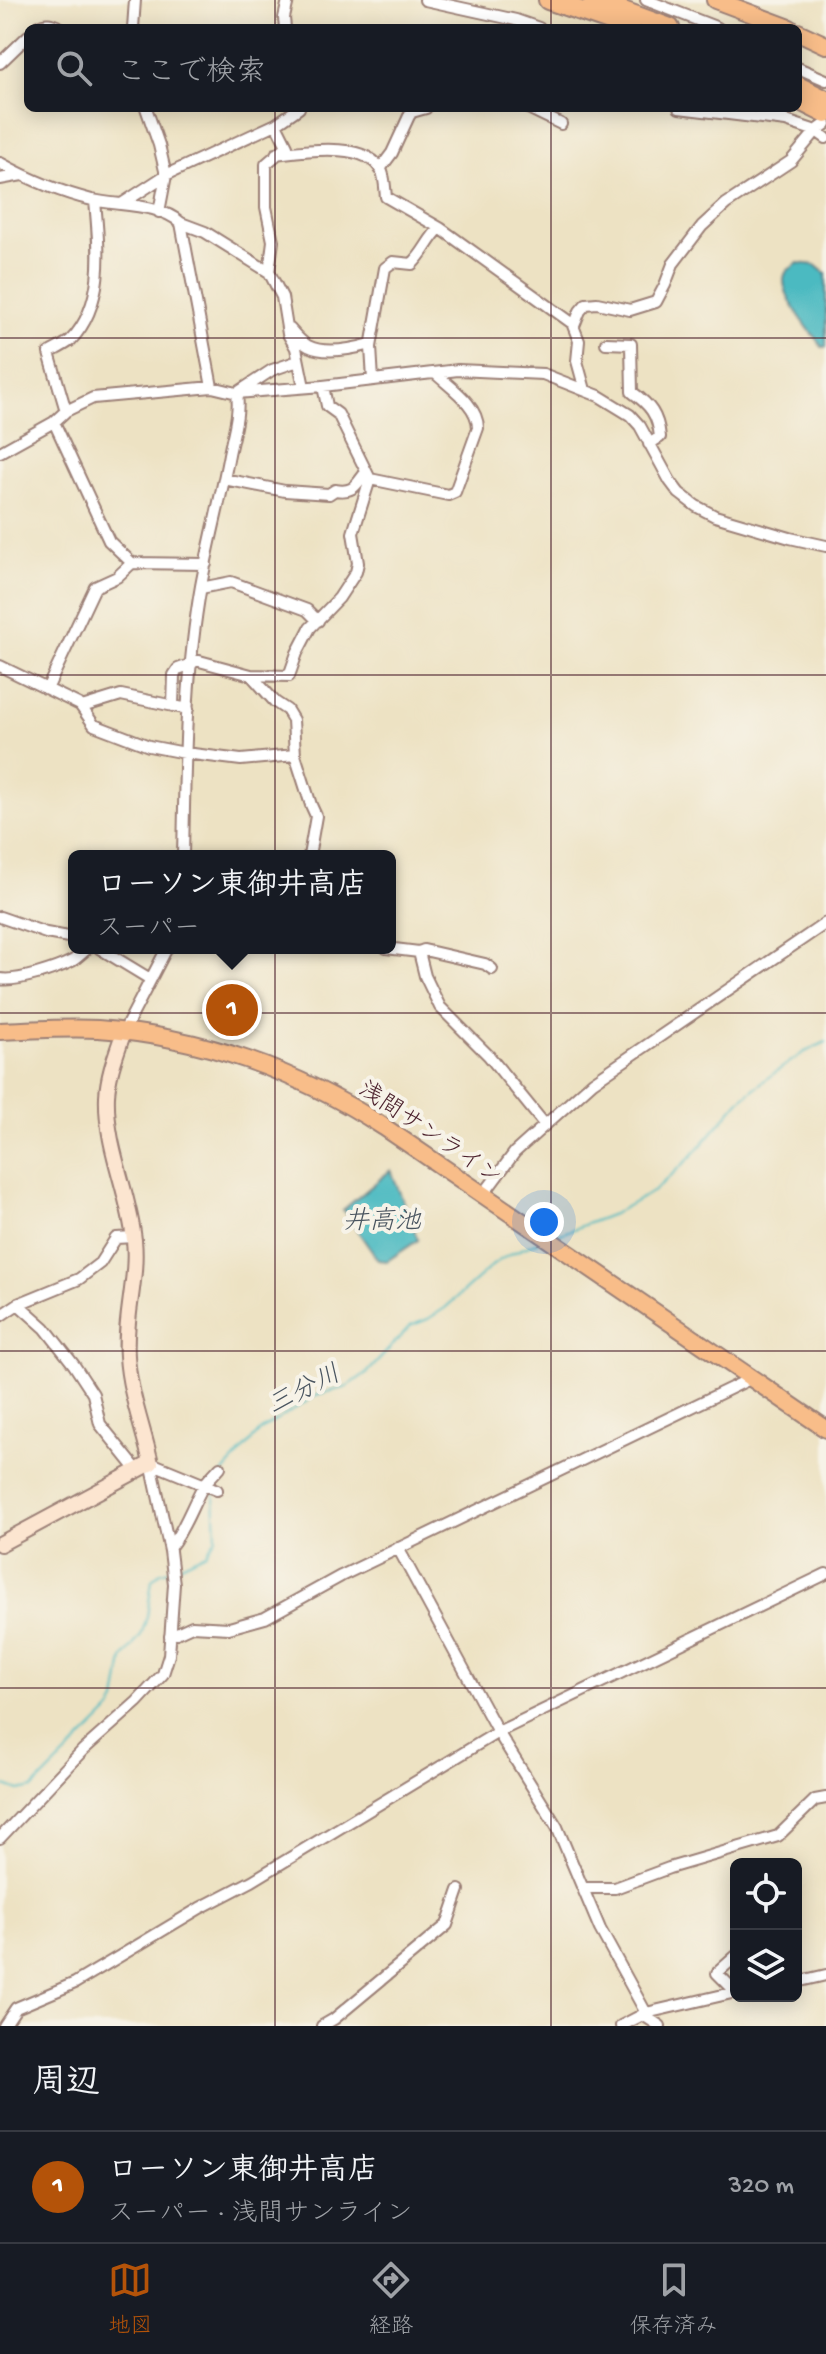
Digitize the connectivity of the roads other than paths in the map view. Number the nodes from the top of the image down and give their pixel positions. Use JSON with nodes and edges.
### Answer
{"nodes":[{"id":1,"x":135,"y":0,"type":"edge"},
{"id":2,"x":288,"y":0,"type":"edge"},
{"id":3,"x":425,"y":0,"type":"edge"},
{"id":4,"x":548,"y":0,"type":"edge"},
{"id":5,"x":593,"y":0,"type":"edge"},
{"id":6,"x":646,"y":0,"type":"edge"},
{"id":7,"x":715,"y":0,"type":"edge"},
{"id":8,"x":133,"y":24,"type":"edge"},
{"id":9,"x":285,"y":24,"type":"edge"},
{"id":10,"x":528,"y":24,"type":"edge"},
{"id":11,"x":618,"y":24,"type":"edge"},
{"id":12,"x":659,"y":24,"type":"edge"},
{"id":13,"x":708,"y":24,"type":"edge"},
{"id":14,"x":779,"y":24,"type":"edge"},
{"id":15,"x":802,"y":34,"type":"edge"},
{"id":16,"x":24,"y":40,"type":"edge"},
{"id":17,"x":826,"y":45,"type":"edge"},
{"id":18,"x":0,"y":63,"type":"edge"},
{"id":19,"x":802,"y":70,"type":"edge"},
{"id":20,"x":826,"y":80,"type":"edge"},
{"id":21,"x":802,"y":88,"type":"edge"},
{"id":22,"x":826,"y":100,"type":"edge"},
{"id":23,"x":802,"y":102,"type":"edge"},
{"id":24,"x":147,"y":112,"type":"edge"},
{"id":25,"x":293,"y":112,"type":"edge"},
{"id":26,"x":412,"y":112,"type":"edge"},
{"id":27,"x":536,"y":112,"type":"edge"},
{"id":28,"x":712,"y":112,"type":"edge"},
{"id":29,"x":769,"y":112,"type":"edge"},
{"id":30,"x":826,"y":114,"type":"edge"},
{"id":31,"x":786,"y":121,"type":"junction"},
{"id":32,"x":276,"y":124,"type":"junction"},
{"id":33,"x":561,"y":124,"type":"dead end"},
{"id":34,"x":826,"y":124,"type":"edge"},
{"id":35,"x":816,"y":131,"type":"junction"},
{"id":36,"x":826,"y":138,"type":"edge"},
{"id":37,"x":276,"y":154,"type":"junction"},
{"id":38,"x":0,"y":163,"type":"edge"},
{"id":39,"x":380,"y":169,"type":"junction"},
{"id":40,"x":22,"y":175,"type":"junction"},
{"id":41,"x":166,"y":175,"type":"junction"},
{"id":42,"x":0,"y":179,"type":"edge"},
{"id":43,"x":95,"y":201,"type":"junction"},
{"id":44,"x":123,"y":203,"type":"junction"},
{"id":45,"x":159,"y":212,"type":"junction"},
{"id":46,"x":181,"y":223,"type":"junction"},
{"id":47,"x":440,"y":228,"type":"junction"},
{"id":48,"x":269,"y":272,"type":"junction"},
{"id":49,"x":287,"y":326,"type":"junction"},
{"id":50,"x":574,"y":326,"type":"junction"},
{"id":51,"x":606,"y":343,"type":"dead end"},
{"id":52,"x":371,"y":344,"type":"junction"},
{"id":53,"x":298,"y":361,"type":"junction"},
{"id":54,"x":435,"y":373,"type":"junction"},
{"id":55,"x":373,"y":380,"type":"junction"},
{"id":56,"x":323,"y":386,"type":"junction"},
{"id":57,"x":212,"y":387,"type":"junction"},
{"id":58,"x":304,"y":387,"type":"junction"},
{"id":59,"x":585,"y":390,"type":"junction"},
{"id":60,"x":237,"y":393,"type":"junction"},
{"id":61,"x":66,"y":411,"type":"junction"},
{"id":62,"x":54,"y":422,"type":"junction"},
{"id":63,"x":649,"y":444,"type":"junction"},
{"id":64,"x":0,"y":452,"type":"edge"},
{"id":65,"x":368,"y":476,"type":"junction"},
{"id":66,"x":224,"y":479,"type":"junction"},
{"id":67,"x":826,"y":546,"type":"edge"},
{"id":68,"x":132,"y":563,"type":"junction"},
{"id":69,"x":206,"y":564,"type":"junction"},
{"id":70,"x":201,"y":588,"type":"junction"},
{"id":71,"x":318,"y":621,"type":"junction"},
{"id":72,"x":192,"y":662,"type":"junction"},
{"id":73,"x":0,"y":666,"type":"edge"},
{"id":74,"x":251,"y":675,"type":"junction"},
{"id":75,"x":48,"y":687,"type":"junction"},
{"id":76,"x":173,"y":706,"type":"junction"},
{"id":77,"x":82,"y":707,"type":"junction"},
{"id":78,"x":188,"y":709,"type":"junction"},
{"id":79,"x":185,"y":753,"type":"junction"},
{"id":80,"x":295,"y":755,"type":"junction"},
{"id":81,"x":183,"y":850,"type":"edge"},
{"id":82,"x":310,"y":850,"type":"edge"},
{"id":83,"x":0,"y":917,"type":"edge"},
{"id":84,"x":826,"y":923,"type":"edge"},
{"id":85,"x":68,"y":937,"type":"edge"},
{"id":86,"x":396,"y":949,"type":"edge"},
{"id":87,"x":419,"y":952,"type":"junction"},
{"id":88,"x":80,"y":954,"type":"edge"},
{"id":89,"x":109,"y":954,"type":"edge"},
{"id":90,"x":164,"y":954,"type":"edge"},
{"id":91,"x":492,"y":969,"type":"dead end"},
{"id":92,"x":0,"y":979,"type":"edge"},
{"id":93,"x":150,"y":979,"type":"junction"},
{"id":94,"x":0,"y":1031,"type":"edge"},
{"id":95,"x":124,"y":1031,"type":"junction"},
{"id":96,"x":545,"y":1125,"type":"junction"},
{"id":97,"x":483,"y":1195,"type":"junction"},
{"id":98,"x":134,"y":1237,"type":"junction"},
{"id":99,"x":18,"y":1304,"type":"junction"},
{"id":100,"x":0,"y":1316,"type":"edge"},
{"id":101,"x":752,"y":1378,"type":"junction"},
{"id":102,"x":826,"y":1429,"type":"edge"},
{"id":103,"x":151,"y":1463,"type":"junction"},
{"id":104,"x":220,"y":1467,"type":"dead end"},
{"id":105,"x":137,"y":1470,"type":"junction"},
{"id":106,"x":204,"y":1484,"type":"junction"},
{"id":107,"x":217,"y":1490,"type":"dead end"},
{"id":108,"x":0,"y":1544,"type":"edge"},
{"id":109,"x":170,"y":1547,"type":"junction"},
{"id":110,"x":398,"y":1548,"type":"junction"},
{"id":111,"x":826,"y":1574,"type":"edge"},
{"id":112,"x":170,"y":1636,"type":"junction"},
{"id":113,"x":498,"y":1732,"type":"junction"},
{"id":114,"x":826,"y":1798,"type":"edge"},
{"id":115,"x":0,"y":1838,"type":"edge"},
{"id":116,"x":459,"y":1890,"type":"dead end"},
{"id":117,"x":582,"y":1890,"type":"junction"},
{"id":118,"x":730,"y":1961,"type":"edge"},
{"id":119,"x":826,"y":1975,"type":"edge"},
{"id":120,"x":802,"y":1981,"type":"edge"},
{"id":121,"x":730,"y":1986,"type":"edge"},
{"id":122,"x":730,"y":1993,"type":"edge"},
{"id":123,"x":644,"y":2014,"type":"junction"},
{"id":124,"x":4,"y":2026,"type":"edge"},
{"id":125,"x":322,"y":2026,"type":"edge"},
{"id":126,"x":621,"y":2026,"type":"edge"},
{"id":127,"x":660,"y":2026,"type":"edge"}],
"edges":[{"from":1,"to":8,"type":"street"},
{"from":2,"to":9,"type":"street"},
{"from":3,"to":10,"type":"street"},
{"from":4,"to":11,"type":"highway"},
{"from":5,"to":12,"type":"highway"},
{"from":6,"to":13,"type":"street"},
{"from":7,"to":14,"type":"main road"},
{"from":15,"to":17,"type":"main road"},
{"from":16,"to":18,"type":"street"},
{"from":19,"to":20,"type":"street"},
{"from":21,"to":22,"type":"highway"},
{"from":23,"to":30,"type":"highway"},
{"from":24,"to":41,"type":"street"},
{"from":25,"to":32,"type":"street"},
{"from":26,"to":39,"type":"street"},
{"from":27,"to":33,"type":"street"},
{"from":28,"to":31,"type":"street"},
{"from":29,"to":31,"type":"street"},
{"from":31,"to":35,"type":"street"},
{"from":32,"to":37,"type":"street"},
{"from":32,"to":41,"type":"street"},
{"from":34,"to":35,"type":"street"},
{"from":35,"to":36,"type":"street"},
{"from":35,"to":50,"type":"street"},
{"from":37,"to":39,"type":"street"},
{"from":37,"to":48,"type":"street"},
{"from":38,"to":40,"type":"street"},
{"from":39,"to":47,"type":"street"},
{"from":40,"to":42,"type":"street"},
{"from":40,"to":43,"type":"street"},
{"from":41,"to":44,"type":"street"},
{"from":41,"to":45,"type":"street"},
{"from":43,"to":44,"type":"street"},
{"from":43,"to":61,"type":"street"},
{"from":44,"to":45,"type":"street"},
{"from":45,"to":46,"type":"street"},
{"from":46,"to":48,"type":"street"},
{"from":46,"to":57,"type":"street"},
{"from":47,"to":50,"type":"street"},
{"from":47,"to":52,"type":"street"},
{"from":48,"to":49,"type":"street"},
{"from":49,"to":52,"type":"street"},
{"from":49,"to":53,"type":"street"},
{"from":50,"to":59,"type":"street"},
{"from":51,"to":63,"type":"street"},
{"from":52,"to":55,"type":"street"},
{"from":53,"to":58,"type":"street"},
{"from":53,"to":60,"type":"street"},
{"from":54,"to":55,"type":"street"},
{"from":54,"to":59,"type":"street"},
{"from":54,"to":65,"type":"street"},
{"from":55,"to":56,"type":"street"},
{"from":56,"to":58,"type":"street"},
{"from":56,"to":65,"type":"street"},
{"from":57,"to":60,"type":"street"},
{"from":57,"to":61,"type":"street"},
{"from":58,"to":60,"type":"street"},
{"from":59,"to":63,"type":"street"},
{"from":60,"to":66,"type":"street"},
{"from":61,"to":62,"type":"street"},
{"from":62,"to":64,"type":"street"},
{"from":62,"to":68,"type":"street"},
{"from":63,"to":67,"type":"street"},
{"from":65,"to":66,"type":"street"},
{"from":65,"to":71,"type":"street"},
{"from":66,"to":69,"type":"street"},
{"from":68,"to":69,"type":"street"},
{"from":68,"to":75,"type":"street"},
{"from":69,"to":70,"type":"street"},
{"from":70,"to":71,"type":"street"},
{"from":70,"to":72,"type":"street"},
{"from":71,"to":74,"type":"street"},
{"from":72,"to":74,"type":"street"},
{"from":72,"to":76,"type":"street"},
{"from":72,"to":78,"type":"street"},
{"from":73,"to":75,"type":"street"},
{"from":74,"to":80,"type":"street"},
{"from":75,"to":77,"type":"street"},
{"from":76,"to":77,"type":"street"},
{"from":76,"to":78,"type":"street"},
{"from":77,"to":79,"type":"street"},
{"from":78,"to":79,"type":"street"},
{"from":79,"to":80,"type":"street"},
{"from":79,"to":81,"type":"street"},
{"from":80,"to":82,"type":"street"},
{"from":83,"to":85,"type":"street"},
{"from":84,"to":96,"type":"street"},
{"from":86,"to":87,"type":"street"},
{"from":87,"to":91,"type":"street"},
{"from":87,"to":96,"type":"street"},
{"from":88,"to":92,"type":"street"},
{"from":89,"to":93,"type":"street"},
{"from":90,"to":93,"type":"street"},
{"from":93,"to":95,"type":"street"},
{"from":94,"to":95,"type":"main road","name":"浅間サンライン"},
{"from":95,"to":97,"type":"main road","name":"浅間サンライン"},
{"from":95,"to":98,"type":"street"},
{"from":96,"to":97,"type":"street"},
{"from":97,"to":101,"type":"main road","name":"浅間サンライン"},
{"from":98,"to":99,"type":"street"},
{"from":98,"to":103,"type":"street"},
{"from":99,"to":100,"type":"street"},
{"from":99,"to":105,"type":"street"},
{"from":101,"to":102,"type":"main road","name":"浅間サンライン"},
{"from":101,"to":110,"type":"street"},
{"from":103,"to":105,"type":"street"},
{"from":103,"to":106,"type":"street"},
{"from":103,"to":109,"type":"street"},
{"from":104,"to":106,"type":"street"},
{"from":105,"to":108,"type":"street"},
{"from":106,"to":107,"type":"street"},
{"from":106,"to":109,"type":"street"},
{"from":109,"to":112,"type":"street"},
{"from":110,"to":112,"type":"street"},
{"from":110,"to":113,"type":"street"},
{"from":111,"to":113,"type":"street"},
{"from":112,"to":115,"type":"street"},
{"from":113,"to":117,"type":"street"},
{"from":113,"to":124,"type":"street"},
{"from":114,"to":117,"type":"street"},
{"from":116,"to":125,"type":"street"},
{"from":117,"to":123,"type":"street"},
{"from":118,"to":121,"type":"street"},
{"from":119,"to":120,"type":"street"},
{"from":122,"to":123,"type":"street"},
{"from":123,"to":126,"type":"street"},
{"from":123,"to":127,"type":"street"}]}
